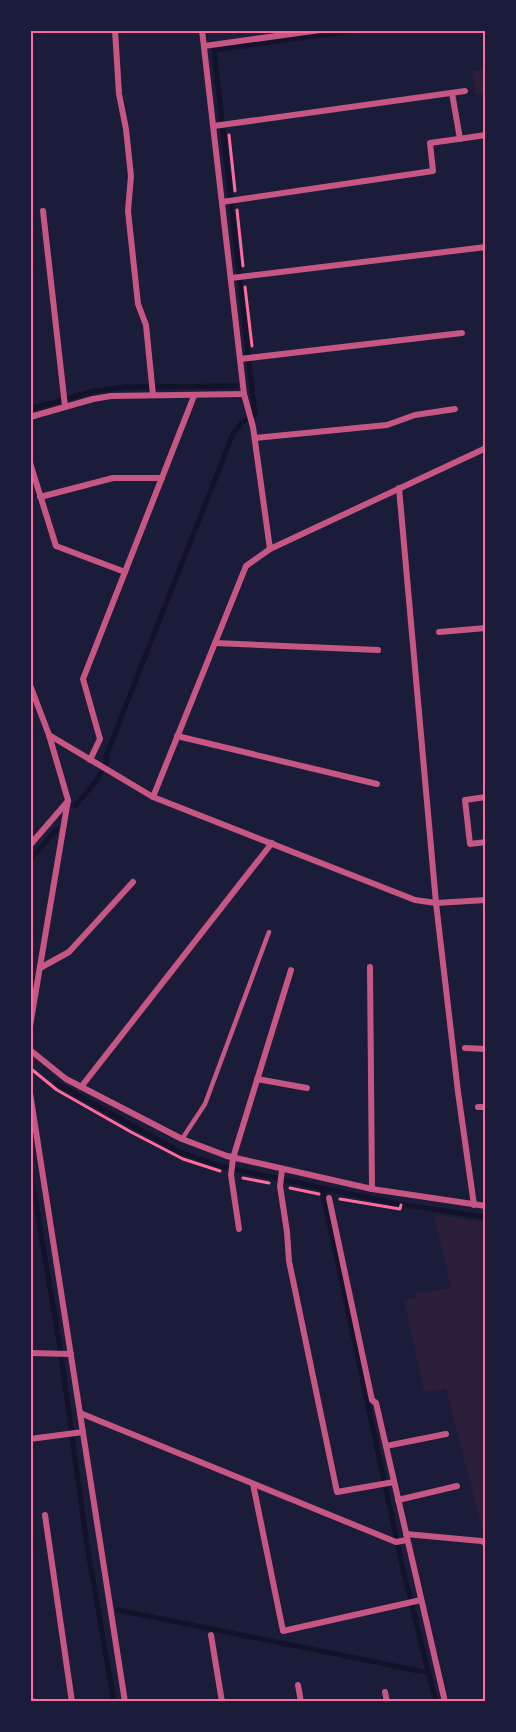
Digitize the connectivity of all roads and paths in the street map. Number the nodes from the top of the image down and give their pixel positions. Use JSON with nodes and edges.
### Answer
{"nodes":[{"id":1,"x":115,"y":30,"type":"edge"},
{"id":2,"x":202,"y":30,"type":"edge"},
{"id":3,"x":320,"y":30,"type":"edge"},
{"id":4,"x":294,"y":32,"type":"edge"},
{"id":5,"x":204,"y":46,"type":"junction"},
{"id":6,"x":465,"y":91,"type":"dead end"},
{"id":7,"x":452,"y":93,"type":"junction"},
{"id":8,"x":221,"y":125,"type":"junction"},
{"id":9,"x":486,"y":135,"type":"edge"},
{"id":10,"x":460,"y":139,"type":"junction"},
{"id":11,"x":230,"y":201,"type":"junction"},
{"id":12,"x":43,"y":211,"type":"dead end"},
{"id":13,"x":486,"y":247,"type":"edge"},
{"id":14,"x":238,"y":277,"type":"junction"},
{"id":15,"x":462,"y":333,"type":"dead end"},
{"id":16,"x":247,"y":359,"type":"junction"},
{"id":17,"x":152,"y":390,"type":"junction"},
{"id":18,"x":244,"y":394,"type":"junction"},
{"id":19,"x":194,"y":396,"type":"junction"},
{"id":20,"x":64,"y":401,"type":"junction"},
{"id":21,"x":455,"y":409,"type":"dead end"},
{"id":22,"x":30,"y":417,"type":"edge"},
{"id":23,"x":255,"y":438,"type":"junction"},
{"id":24,"x":486,"y":448,"type":"edge"},
{"id":25,"x":30,"y":463,"type":"edge"},
{"id":26,"x":162,"y":478,"type":"junction"},
{"id":27,"x":399,"y":488,"type":"junction"},
{"id":28,"x":40,"y":498,"type":"junction"},
{"id":29,"x":270,"y":549,"type":"junction"},
{"id":30,"x":125,"y":572,"type":"junction"},
{"id":31,"x":486,"y":628,"type":"edge"},
{"id":32,"x":439,"y":632,"type":"dead end"},
{"id":33,"x":215,"y":643,"type":"junction"},
{"id":34,"x":378,"y":650,"type":"dead end"},
{"id":35,"x":30,"y":685,"type":"edge"},
{"id":36,"x":48,"y":735,"type":"junction"},
{"id":37,"x":177,"y":736,"type":"junction"},
{"id":38,"x":90,"y":760,"type":"junction"},
{"id":39,"x":377,"y":784,"type":"dead end"},
{"id":40,"x":153,"y":796,"type":"junction"},
{"id":41,"x":486,"y":797,"type":"edge"},
{"id":42,"x":68,"y":800,"type":"junction"},
{"id":43,"x":486,"y":842,"type":"edge"},
{"id":44,"x":272,"y":843,"type":"junction"},
{"id":45,"x":30,"y":844,"type":"edge"},
{"id":46,"x":133,"y":882,"type":"dead end"},
{"id":47,"x":486,"y":900,"type":"edge"},
{"id":48,"x":436,"y":903,"type":"junction"},
{"id":49,"x":269,"y":932,"type":"dead end"},
{"id":50,"x":370,"y":967,"type":"dead end"},
{"id":51,"x":40,"y":968,"type":"junction"},
{"id":52,"x":291,"y":970,"type":"dead end"},
{"id":53,"x":30,"y":1026,"type":"edge"},
{"id":54,"x":465,"y":1048,"type":"dead end"},
{"id":55,"x":486,"y":1049,"type":"edge"},
{"id":56,"x":30,"y":1050,"type":"edge"},
{"id":57,"x":30,"y":1068,"type":"edge"},
{"id":58,"x":257,"y":1079,"type":"junction"},
{"id":59,"x":81,"y":1086,"type":"junction"},
{"id":60,"x":307,"y":1088,"type":"dead end"},
{"id":61,"x":30,"y":1093,"type":"edge"},
{"id":62,"x":478,"y":1107,"type":"dead end"},
{"id":63,"x":486,"y":1107,"type":"edge"},
{"id":64,"x":182,"y":1139,"type":"junction"},
{"id":65,"x":232,"y":1167,"type":"junction"},
{"id":66,"x":282,"y":1173,"type":"junction"},
{"id":67,"x":372,"y":1189,"type":"junction"},
{"id":68,"x":329,"y":1198,"type":"dead end"},
{"id":69,"x":338,"y":1198,"type":"dead end"},
{"id":70,"x":474,"y":1205,"type":"junction"},
{"id":71,"x":401,"y":1206,"type":"dead end"},
{"id":72,"x":486,"y":1206,"type":"edge"},
{"id":73,"x":239,"y":1229,"type":"dead end"},
{"id":74,"x":30,"y":1353,"type":"edge"},
{"id":75,"x":64,"y":1353,"type":"junction"},
{"id":76,"x":80,"y":1413,"type":"junction"},
{"id":77,"x":80,"y":1432,"type":"junction"},
{"id":78,"x":446,"y":1434,"type":"dead end"},
{"id":79,"x":30,"y":1439,"type":"edge"},
{"id":80,"x":386,"y":1446,"type":"junction"},
{"id":81,"x":388,"y":1483,"type":"junction"},
{"id":82,"x":253,"y":1484,"type":"junction"},
{"id":83,"x":457,"y":1486,"type":"dead end"},
{"id":84,"x":398,"y":1500,"type":"junction"},
{"id":85,"x":45,"y":1515,"type":"dead end"},
{"id":86,"x":402,"y":1539,"type":"junction"},
{"id":87,"x":484,"y":1543,"type":"edge"},
{"id":88,"x":418,"y":1601,"type":"junction"},
{"id":89,"x":211,"y":1635,"type":"dead end"},
{"id":90,"x":298,"y":1686,"type":"dead end"},
{"id":91,"x":385,"y":1692,"type":"dead end"},
{"id":92,"x":30,"y":1701,"type":"edge"},
{"id":93,"x":36,"y":1702,"type":"edge"},
{"id":94,"x":72,"y":1702,"type":"edge"},
{"id":95,"x":125,"y":1702,"type":"edge"},
{"id":96,"x":222,"y":1702,"type":"edge"},
{"id":97,"x":301,"y":1702,"type":"edge"},
{"id":98,"x":387,"y":1702,"type":"edge"},
{"id":99,"x":445,"y":1702,"type":"edge"}],
"edges":[{"from":1,"to":17,"type":"street"},
{"from":2,"to":5,"type":"street"},
{"from":3,"to":4,"type":"street"},
{"from":4,"to":5,"type":"street"},
{"from":5,"to":8,"type":"street"},
{"from":6,"to":7,"type":"street"},
{"from":7,"to":8,"type":"street"},
{"from":7,"to":10,"type":"street"},
{"from":8,"to":11,"type":"street"},
{"from":8,"to":11,"type":"path"},
{"from":9,"to":10,"type":"street"},
{"from":10,"to":11,"type":"street"},
{"from":11,"to":14,"type":"street"},
{"from":11,"to":14,"type":"path"},
{"from":12,"to":20,"type":"street"},
{"from":13,"to":14,"type":"street"},
{"from":14,"to":16,"type":"street"},
{"from":14,"to":16,"type":"path"},
{"from":15,"to":16,"type":"street"},
{"from":16,"to":18,"type":"street"},
{"from":17,"to":19,"type":"street"},
{"from":17,"to":20,"type":"street"},
{"from":18,"to":19,"type":"street"},
{"from":18,"to":23,"type":"street"},
{"from":19,"to":26,"type":"street"},
{"from":20,"to":22,"type":"street"},
{"from":21,"to":23,"type":"street"},
{"from":23,"to":29,"type":"street"},
{"from":24,"to":27,"type":"street"},
{"from":25,"to":28,"type":"street"},
{"from":26,"to":28,"type":"street"},
{"from":26,"to":30,"type":"street"},
{"from":27,"to":29,"type":"street"},
{"from":27,"to":48,"type":"street"},
{"from":28,"to":30,"type":"street"},
{"from":29,"to":33,"type":"street"},
{"from":30,"to":38,"type":"street"},
{"from":31,"to":32,"type":"street"},
{"from":33,"to":34,"type":"street"},
{"from":33,"to":37,"type":"street"},
{"from":35,"to":36,"type":"street"},
{"from":36,"to":38,"type":"street"},
{"from":36,"to":42,"type":"street"},
{"from":37,"to":39,"type":"street"},
{"from":37,"to":40,"type":"street"},
{"from":38,"to":40,"type":"street"},
{"from":40,"to":44,"type":"street"},
{"from":41,"to":43,"type":"street"},
{"from":42,"to":45,"type":"street"},
{"from":42,"to":51,"type":"street"},
{"from":44,"to":48,"type":"street"},
{"from":44,"to":59,"type":"street"},
{"from":46,"to":51,"type":"street"},
{"from":47,"to":48,"type":"street"},
{"from":48,"to":70,"type":"street"},
{"from":49,"to":64,"type":"lane"},
{"from":50,"to":67,"type":"street"},
{"from":51,"to":53,"type":"street"},
{"from":52,"to":58,"type":"street"},
{"from":54,"to":55,"type":"street"},
{"from":56,"to":59,"type":"street"},
{"from":57,"to":65,"type":"path"},
{"from":58,"to":60,"type":"street"},
{"from":58,"to":65,"type":"street"},
{"from":59,"to":64,"type":"street"},
{"from":61,"to":75,"type":"street"},
{"from":62,"to":63,"type":"street"},
{"from":64,"to":65,"type":"street"},
{"from":65,"to":66,"type":"street"},
{"from":65,"to":73,"type":"street"},
{"from":66,"to":67,"type":"street"},
{"from":66,"to":81,"type":"street"},
{"from":67,"to":70,"type":"street"},
{"from":68,"to":80,"type":"street"},
{"from":69,"to":71,"type":"path"},
{"from":70,"to":72,"type":"street"},
{"from":74,"to":75,"type":"street"},
{"from":75,"to":76,"type":"street"},
{"from":76,"to":77,"type":"street"},
{"from":76,"to":82,"type":"street"},
{"from":77,"to":79,"type":"street"},
{"from":77,"to":95,"type":"street"},
{"from":78,"to":80,"type":"street"},
{"from":80,"to":81,"type":"street"},
{"from":81,"to":84,"type":"street"},
{"from":82,"to":86,"type":"street"},
{"from":82,"to":88,"type":"street"},
{"from":83,"to":84,"type":"street"},
{"from":84,"to":86,"type":"street"},
{"from":85,"to":94,"type":"street"},
{"from":86,"to":87,"type":"street"},
{"from":86,"to":88,"type":"street"},
{"from":88,"to":99,"type":"street"},
{"from":89,"to":96,"type":"street"},
{"from":90,"to":97,"type":"street"},
{"from":91,"to":98,"type":"street"},
{"from":92,"to":93,"type":"street"}]}
